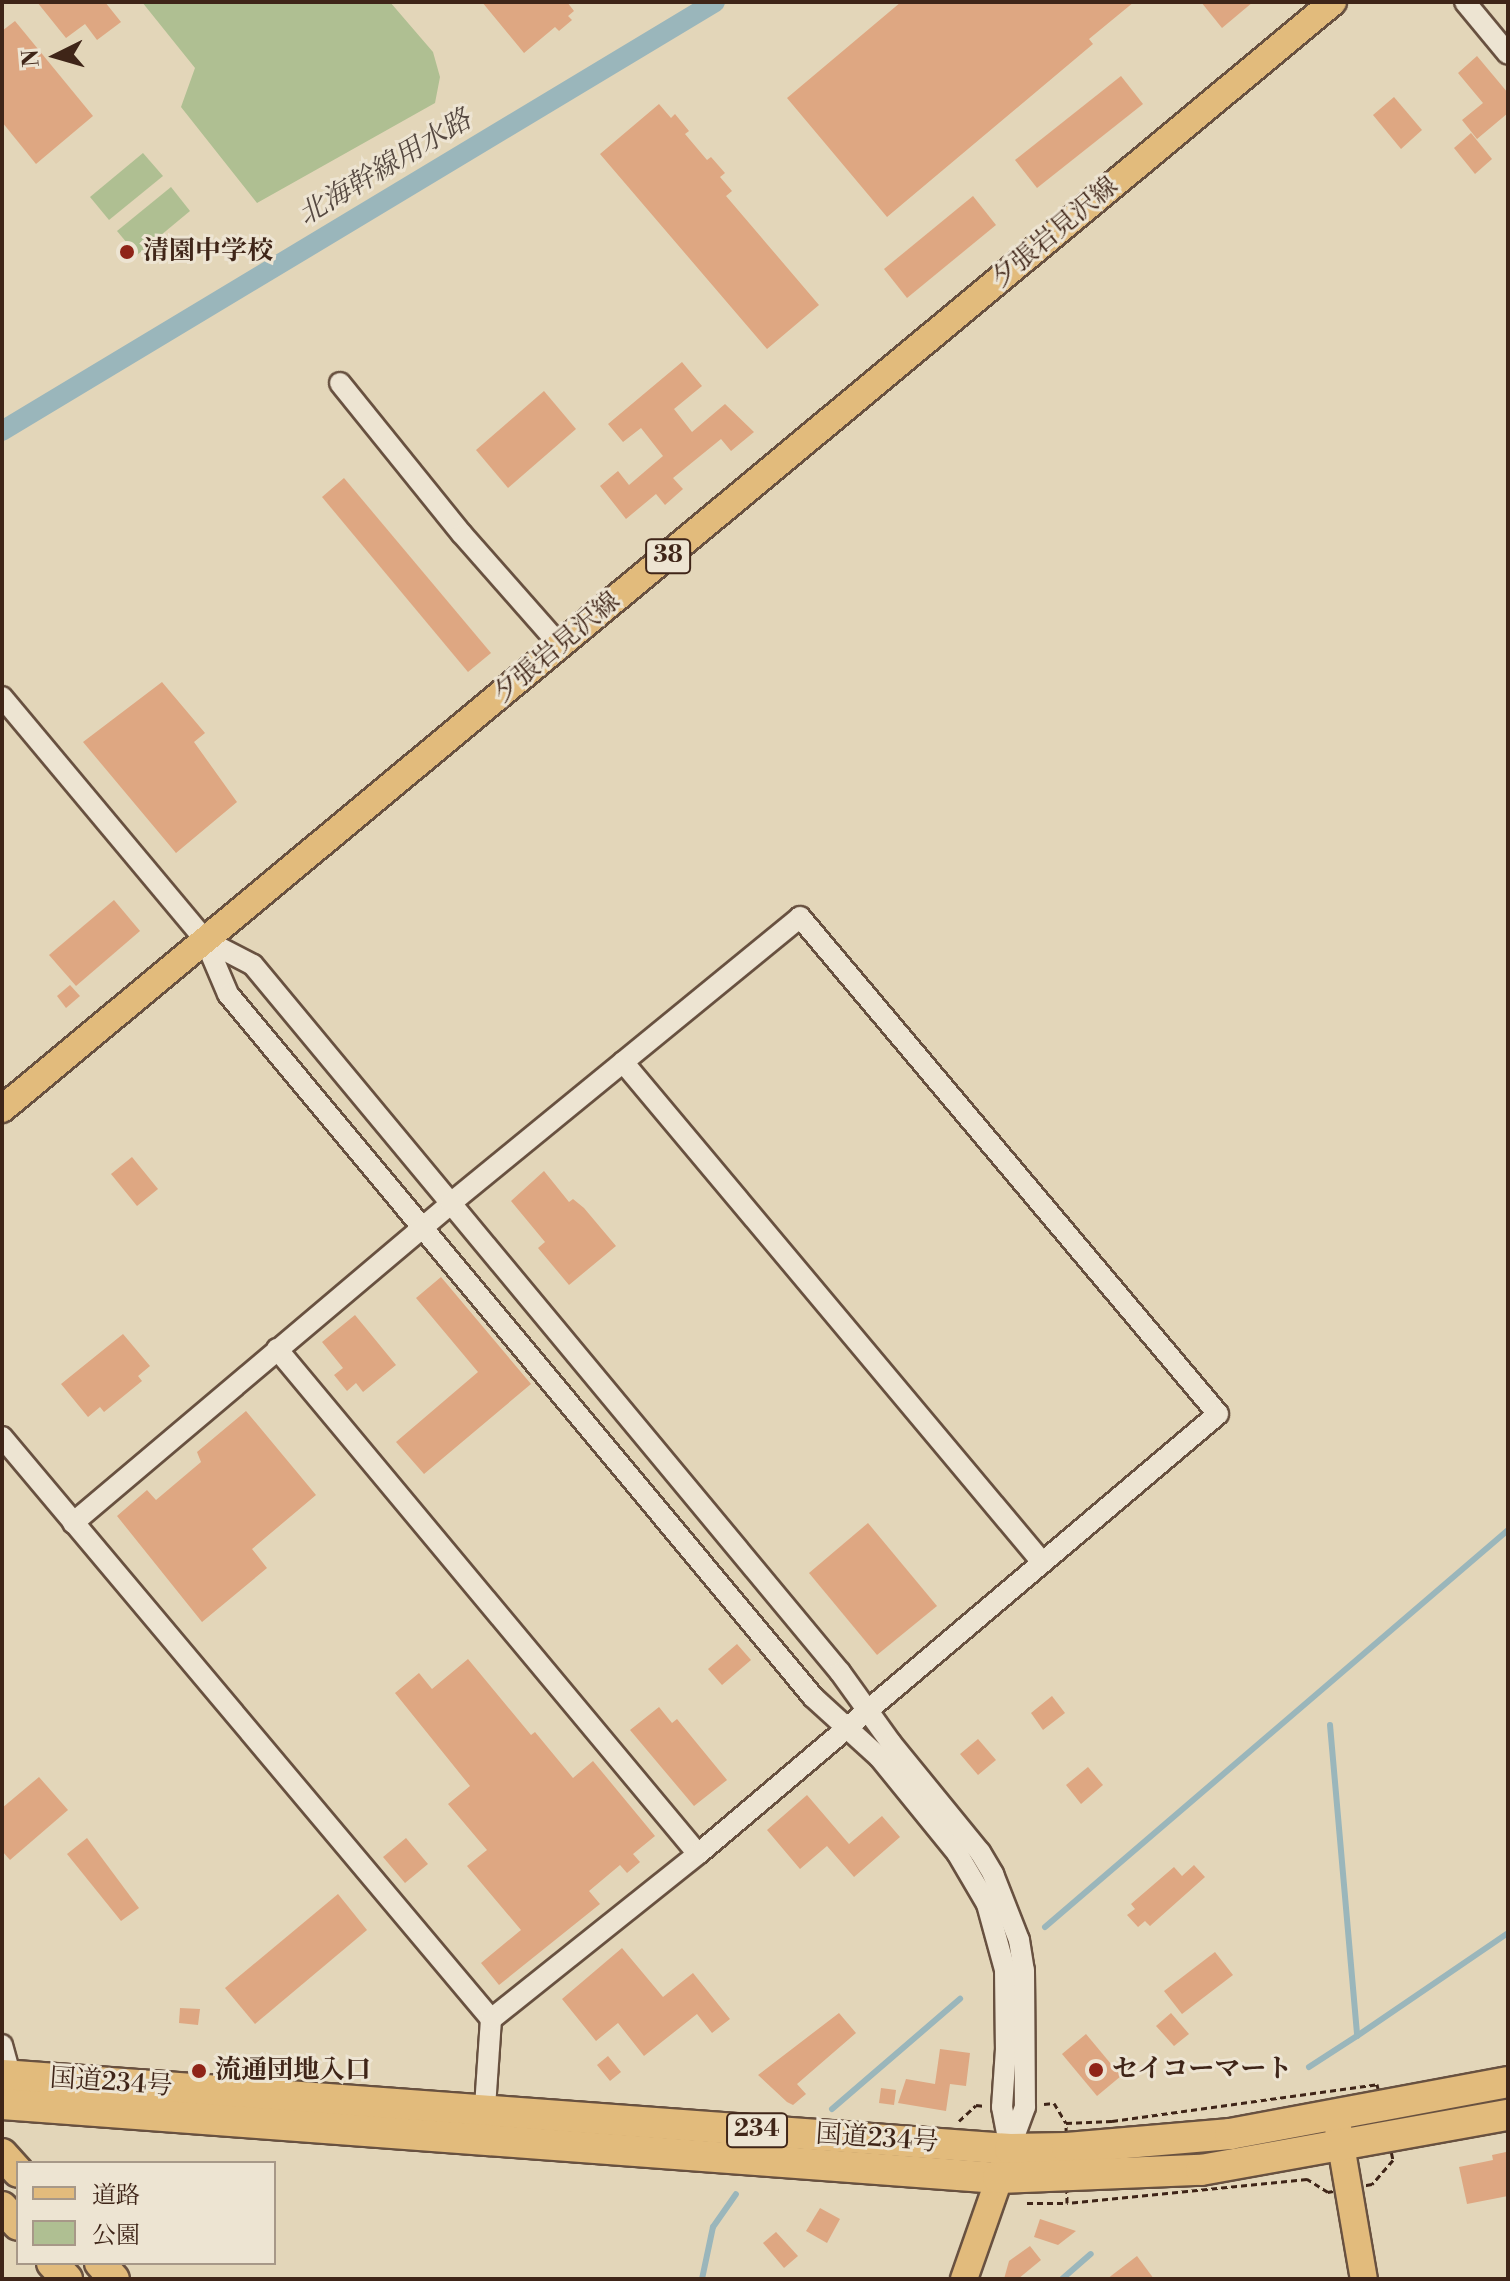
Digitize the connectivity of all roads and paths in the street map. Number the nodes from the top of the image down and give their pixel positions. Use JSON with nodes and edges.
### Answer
{"nodes":[{"id":1,"x":1333,"y":2,"type":"edge"},
{"id":2,"x":1465,"y":2,"type":"edge"},
{"id":3,"x":1508,"y":54,"type":"edge"},
{"id":4,"x":340,"y":383,"type":"dead end"},
{"id":5,"x":560,"y":645,"type":"junction"},
{"id":6,"x":2,"y":697,"type":"edge"},
{"id":7,"x":205,"y":940,"type":"junction"},
{"id":8,"x":623,"y":1062,"type":"junction"},
{"id":9,"x":2,"y":1109,"type":"edge"},
{"id":10,"x":451,"y":1203,"type":"junction"},
{"id":11,"x":423,"y":1228,"type":"junction"},
{"id":12,"x":277,"y":1349,"type":"junction"},
{"id":13,"x":2,"y":1437,"type":"edge"},
{"id":14,"x":73,"y":1523,"type":"junction"},
{"id":15,"x":1042,"y":1562,"type":"junction"},
{"id":16,"x":867,"y":1710,"type":"junction"},
{"id":17,"x":849,"y":1726,"type":"junction"},
{"id":18,"x":698,"y":1854,"type":"junction"},
{"id":19,"x":491,"y":2019,"type":"junction"},
{"id":20,"x":2,"y":2045,"type":"edge"},
{"id":21,"x":1508,"y":2082,"type":"edge"},
{"id":22,"x":8,"y":2090,"type":"edge"},
{"id":23,"x":1508,"y":2115,"type":"edge"},
{"id":24,"x":1336,"y":2116,"type":"junction"},
{"id":25,"x":484,"y":2125,"type":"junction"},
{"id":26,"x":1342,"y":2147,"type":"junction"},
{"id":27,"x":1010,"y":2149,"type":"junction"},
{"id":28,"x":2,"y":2154,"type":"edge"},
{"id":29,"x":16,"y":2170,"type":"edge"},
{"id":30,"x":998,"y":2178,"type":"junction"},
{"id":31,"x":2,"y":2207,"type":"edge"},
{"id":32,"x":16,"y":2223,"type":"edge"},
{"id":33,"x":964,"y":2279,"type":"edge"},
{"id":34,"x":1364,"y":2279,"type":"edge"}],
"edges":[{"from":1,"to":5,"type":"main road","name":"夕張岩見沢線","number":"38"},
{"from":2,"to":3,"type":"street"},
{"from":4,"to":5,"type":"street"},
{"from":5,"to":7,"type":"main road","name":"夕張岩見沢線","number":"38"},
{"from":6,"to":7,"type":"street"},
{"from":7,"to":9,"type":"main road","name":"夕張岩見沢線","number":"38"},
{"from":7,"to":10,"type":"street"},
{"from":7,"to":11,"type":"street"},
{"from":8,"to":10,"type":"street"},
{"from":8,"to":15,"type":"street"},
{"from":8,"to":15,"type":"street"},
{"from":10,"to":11,"type":"street"},
{"from":10,"to":16,"type":"street"},
{"from":11,"to":12,"type":"street"},
{"from":11,"to":17,"type":"street"},
{"from":12,"to":14,"type":"street"},
{"from":12,"to":18,"type":"street"},
{"from":13,"to":14,"type":"street"},
{"from":14,"to":19,"type":"street"},
{"from":15,"to":16,"type":"street"},
{"from":16,"to":17,"type":"street"},
{"from":16,"to":27,"type":"street"},
{"from":17,"to":18,"type":"street"},
{"from":17,"to":27,"type":"street"},
{"from":18,"to":19,"type":"street"},
{"from":19,"to":25,"type":"street"},
{"from":20,"to":22,"type":"street"},
{"from":21,"to":24,"type":"highway","name":"国道234号","number":"234"},
{"from":22,"to":25,"type":"highway","name":"国道234号","number":"234"},
{"from":23,"to":26,"type":"highway","name":"国道234号","number":"234"},
{"from":24,"to":26,"type":"main road"},
{"from":24,"to":27,"type":"highway","name":"国道234号","number":"234"},
{"from":25,"to":27,"type":"highway","name":"国道234号","number":"234"},
{"from":25,"to":30,"type":"highway","name":"国道234号","number":"234"},
{"from":26,"to":30,"type":"highway","name":"国道234号","number":"234"},
{"from":26,"to":34,"type":"main road"},
{"from":27,"to":30,"type":"main road"},
{"from":28,"to":29,"type":"highway"},
{"from":30,"to":33,"type":"main road"},
{"from":31,"to":32,"type":"highway"}]}
